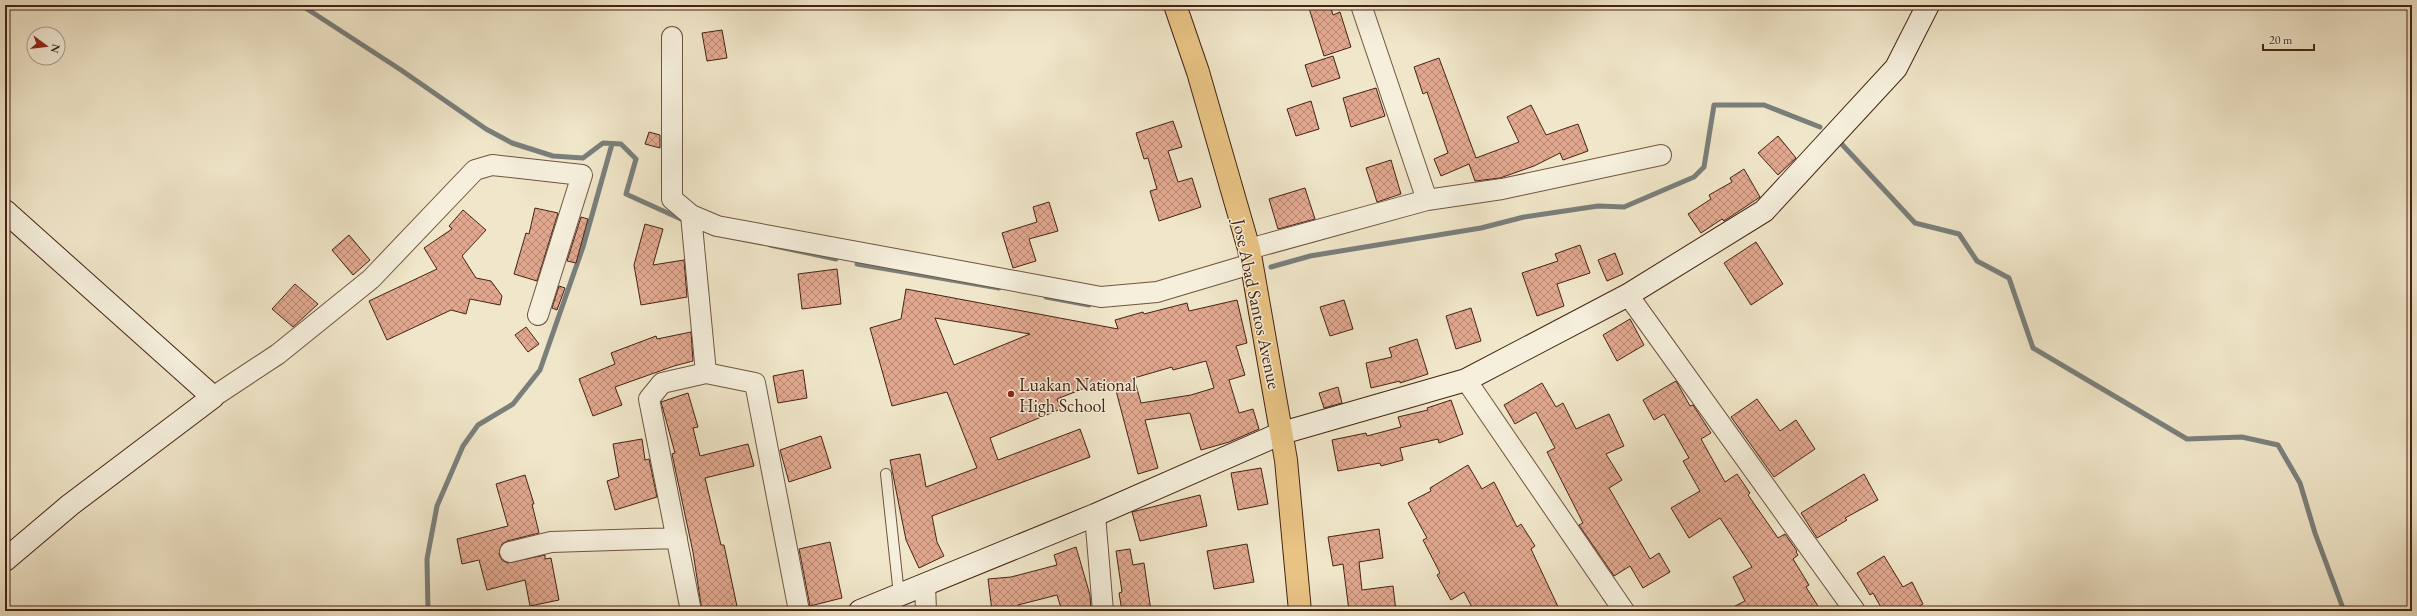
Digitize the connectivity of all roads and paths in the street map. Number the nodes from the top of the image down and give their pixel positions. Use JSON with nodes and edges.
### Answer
{"nodes":[{"id":1,"x":1175,"y":5,"type":"edge"},
{"id":2,"x":1362,"y":5,"type":"edge"},
{"id":3,"x":1928,"y":5,"type":"edge"},
{"id":4,"x":672,"y":37,"type":"dead end"},
{"id":5,"x":1661,"y":155,"type":"dead end"},
{"id":6,"x":1427,"y":200,"type":"junction"},
{"id":7,"x":5,"y":211,"type":"edge"},
{"id":8,"x":691,"y":215,"type":"junction"},
{"id":9,"x":1250,"y":256,"type":"junction"},
{"id":10,"x":1628,"y":296,"type":"junction"},
{"id":11,"x":538,"y":315,"type":"dead end"},
{"id":12,"x":706,"y":373,"type":"junction"},
{"id":13,"x":1466,"y":380,"type":"junction"},
{"id":14,"x":213,"y":397,"type":"junction"},
{"id":15,"x":1282,"y":433,"type":"junction"},
{"id":16,"x":886,"y":474,"type":"dead end"},
{"id":17,"x":1095,"y":515,"type":"junction"},
{"id":18,"x":677,"y":538,"type":"junction"},
{"id":19,"x":510,"y":552,"type":"dead end"},
{"id":20,"x":5,"y":560,"type":"edge"},
{"id":21,"x":924,"y":585,"type":"junction"},
{"id":22,"x":899,"y":595,"type":"junction"},
{"id":23,"x":691,"y":611,"type":"edge"},
{"id":24,"x":799,"y":611,"type":"edge"},
{"id":25,"x":860,"y":611,"type":"edge"},
{"id":26,"x":926,"y":611,"type":"edge"},
{"id":27,"x":1103,"y":611,"type":"edge"},
{"id":28,"x":1300,"y":611,"type":"edge"},
{"id":29,"x":1624,"y":611,"type":"edge"},
{"id":30,"x":1855,"y":611,"type":"edge"}],
"edges":[{"from":1,"to":9,"type":"highway","name":"Jose Abad Santos Avenue"},
{"from":2,"to":6,"type":"street"},
{"from":3,"to":10,"type":"street"},
{"from":4,"to":8,"type":"street"},
{"from":5,"to":6,"type":"street"},
{"from":6,"to":9,"type":"street"},
{"from":7,"to":14,"type":"street"},
{"from":8,"to":9,"type":"street"},
{"from":8,"to":12,"type":"street"},
{"from":9,"to":15,"type":"highway","name":"Jose Abad Santos Avenue"},
{"from":10,"to":13,"type":"street"},
{"from":10,"to":30,"type":"street"},
{"from":11,"to":14,"type":"street"},
{"from":12,"to":18,"type":"street"},
{"from":12,"to":24,"type":"street"},
{"from":13,"to":15,"type":"street"},
{"from":13,"to":29,"type":"street"},
{"from":14,"to":20,"type":"street"},
{"from":15,"to":17,"type":"street"},
{"from":15,"to":28,"type":"highway","name":"Jose Abad Santos Avenue"},
{"from":16,"to":22,"type":"lane"},
{"from":17,"to":21,"type":"street"},
{"from":17,"to":27,"type":"street"},
{"from":18,"to":19,"type":"street"},
{"from":18,"to":23,"type":"street"},
{"from":21,"to":22,"type":"street"},
{"from":21,"to":26,"type":"street"},
{"from":22,"to":25,"type":"street"}]}
